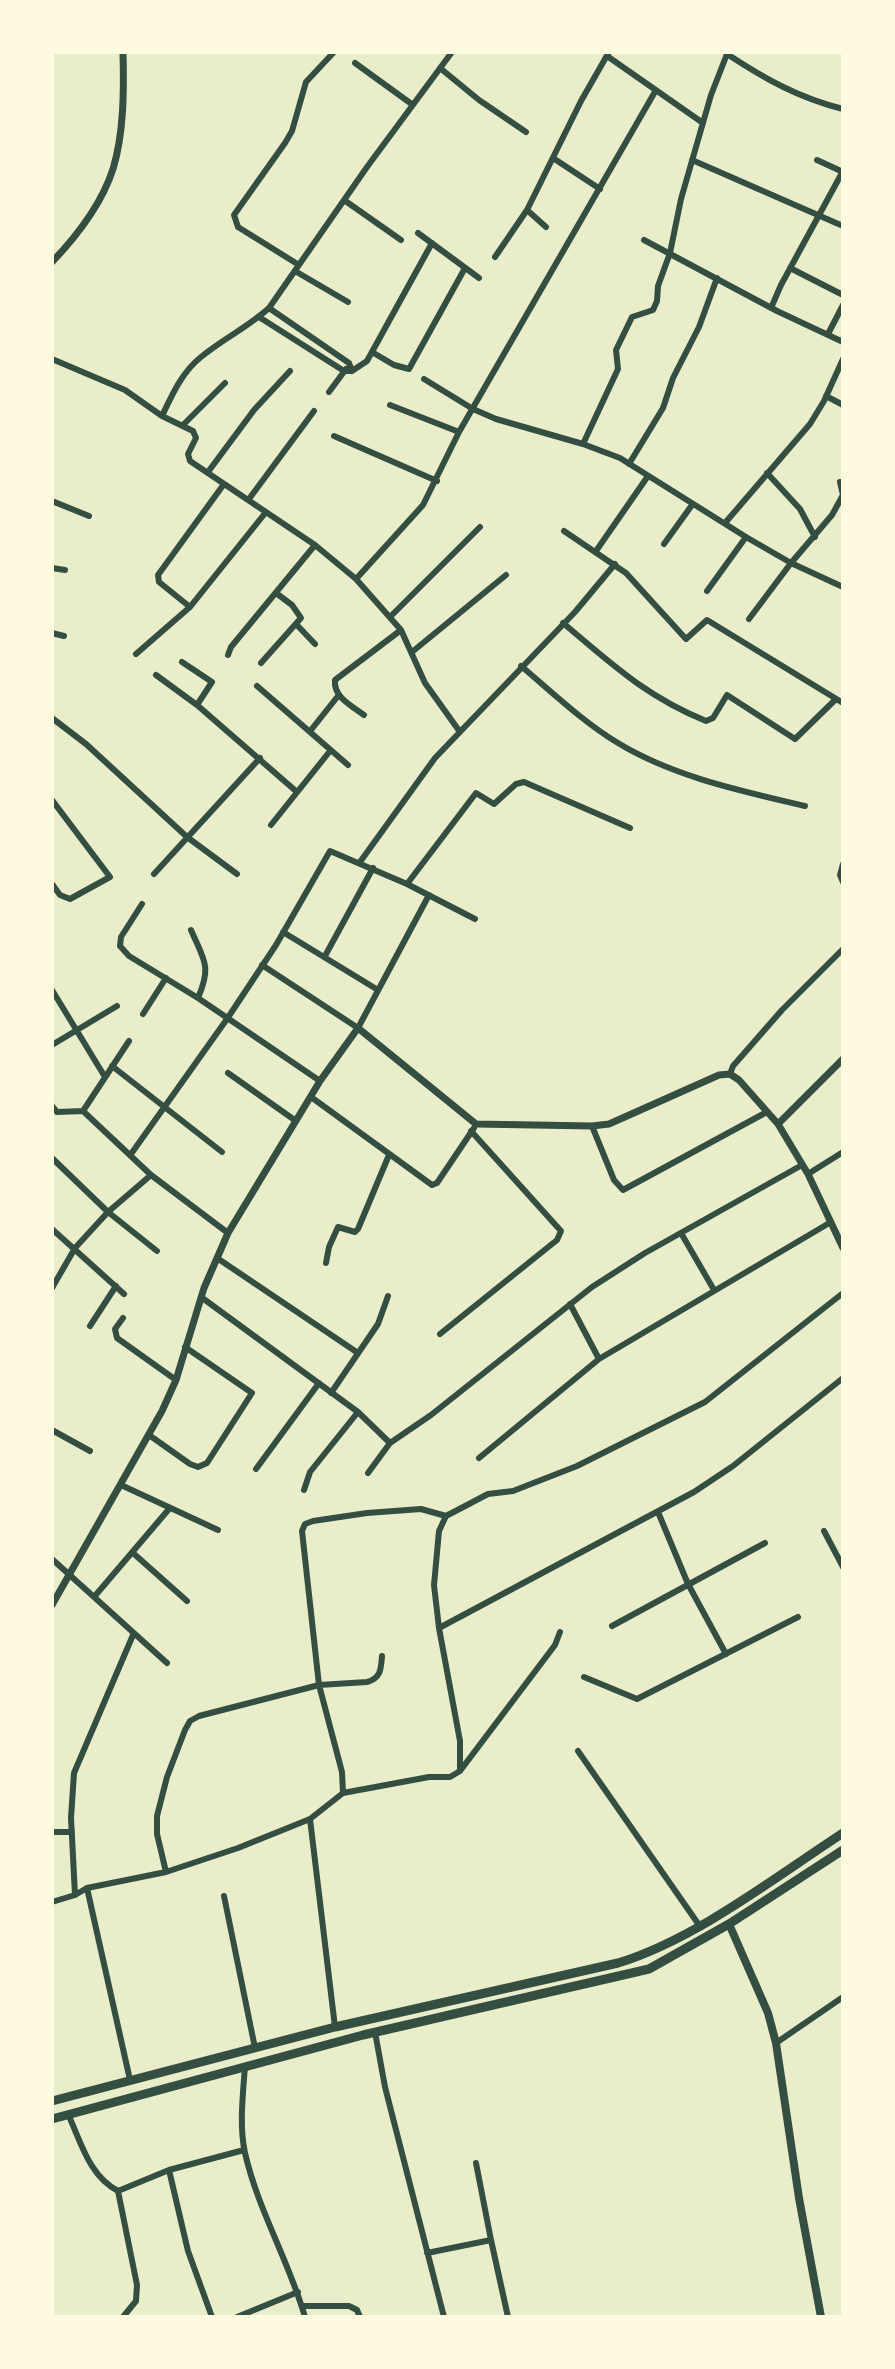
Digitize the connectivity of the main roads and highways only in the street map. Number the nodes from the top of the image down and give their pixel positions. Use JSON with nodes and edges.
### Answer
{"nodes":[{"id":1,"x":843,"y":1833,"type":"edge"},
{"id":2,"x":843,"y":1850,"type":"edge"},
{"id":3,"x":800,"y":1861,"type":"junction"},
{"id":4,"x":805,"y":1874,"type":"junction"},
{"id":5,"x":776,"y":1877,"type":"junction"},
{"id":6,"x":783,"y":1888,"type":"junction"},
{"id":7,"x":729,"y":1924,"type":"junction"},
{"id":8,"x":498,"y":1989,"type":"junction"},
{"id":9,"x":501,"y":2004,"type":"junction"},
{"id":10,"x":52,"y":2101,"type":"edge"},
{"id":11,"x":52,"y":2119,"type":"edge"},
{"id":12,"x":821,"y":2317,"type":"edge"}],
"edges":[{"from":1,"to":3,"type":"highway"},
{"from":2,"to":4,"type":"highway"},
{"from":3,"to":4,"type":"highway"},
{"from":3,"to":5,"type":"highway"},
{"from":4,"to":6,"type":"highway"},
{"from":5,"to":6,"type":"highway"},
{"from":5,"to":8,"type":"highway"},
{"from":6,"to":7,"type":"highway"},
{"from":7,"to":9,"type":"highway"},
{"from":7,"to":12,"type":"main road"},
{"from":8,"to":9,"type":"highway"},
{"from":8,"to":10,"type":"highway"},
{"from":9,"to":11,"type":"highway"}]}
